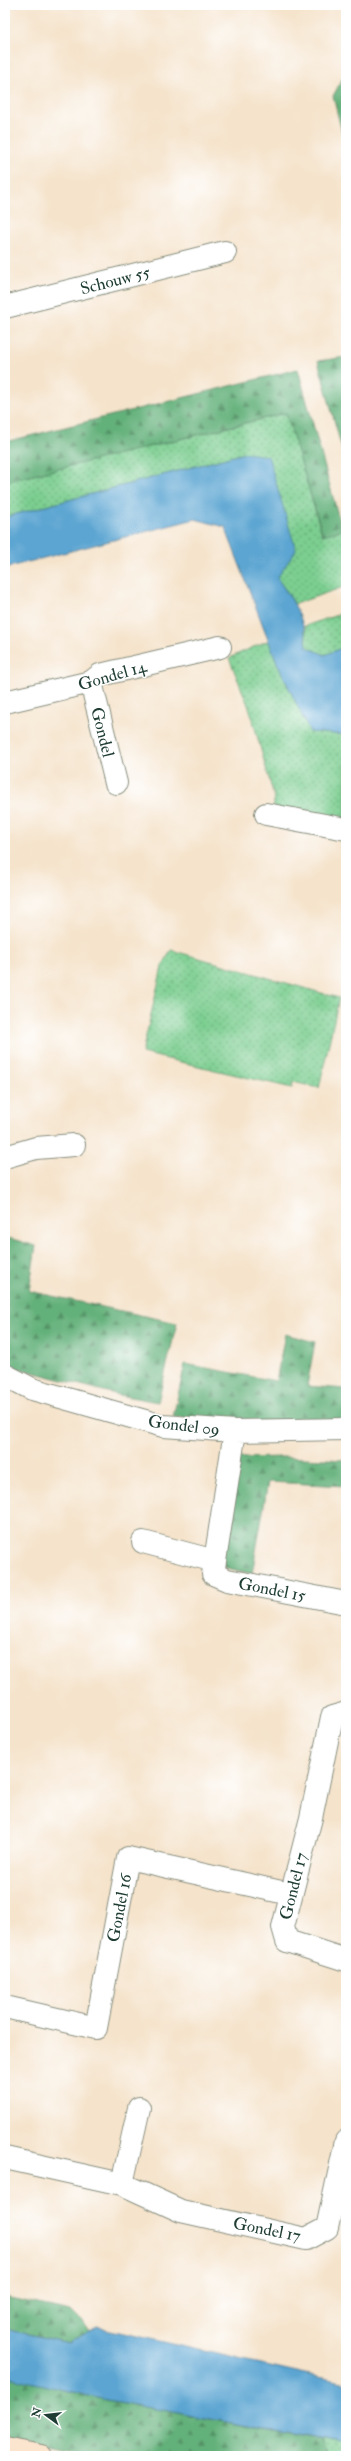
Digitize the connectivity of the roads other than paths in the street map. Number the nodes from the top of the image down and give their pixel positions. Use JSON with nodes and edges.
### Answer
{"nodes":[{"id":1,"x":225,"y":252,"type":"dead end"},
{"id":2,"x":5,"y":307,"type":"edge"},
{"id":3,"x":220,"y":647,"type":"dead end"},
{"id":4,"x":91,"y":682,"type":"junction"},
{"id":5,"x":5,"y":702,"type":"edge"},
{"id":6,"x":116,"y":783,"type":"dead end"},
{"id":7,"x":266,"y":814,"type":"dead end"},
{"id":8,"x":346,"y":829,"type":"edge"},
{"id":9,"x":74,"y":1145,"type":"dead end"},
{"id":10,"x":5,"y":1157,"type":"edge"},
{"id":11,"x":5,"y":1374,"type":"edge"},
{"id":12,"x":346,"y":1430,"type":"edge"},
{"id":13,"x":235,"y":1431,"type":"junction"},
{"id":14,"x":143,"y":1542,"type":"dead end"},
{"id":15,"x":215,"y":1561,"type":"junction"},
{"id":16,"x":346,"y":1603,"type":"edge"},
{"id":17,"x":346,"y":1713,"type":"edge"},
{"id":18,"x":290,"y":1894,"type":"junction"},
{"id":19,"x":346,"y":1960,"type":"edge"},
{"id":20,"x":5,"y":2007,"type":"edge"},
{"id":21,"x":139,"y":2108,"type":"dead end"},
{"id":22,"x":346,"y":2140,"type":"edge"},
{"id":23,"x":5,"y":2158,"type":"edge"},
{"id":24,"x":122,"y":2184,"type":"junction"},
{"id":25,"x":5,"y":2449,"type":"edge"},
{"id":26,"x":41,"y":2456,"type":"edge"}],
"edges":[{"from":1,"to":2,"type":"street","name":"Schouw 55"},
{"from":3,"to":4,"type":"street","name":"Gondel 14"},
{"from":4,"to":5,"type":"street","name":"Gondel 14"},
{"from":4,"to":6,"type":"street","name":"Gondel"},
{"from":7,"to":8,"type":"street"},
{"from":9,"to":10,"type":"street"},
{"from":11,"to":13,"type":"street","name":"Gondel 09"},
{"from":12,"to":13,"type":"street","name":"Gondel 09"},
{"from":13,"to":15,"type":"street","name":"Gondel 15"},
{"from":14,"to":15,"type":"street"},
{"from":15,"to":16,"type":"street","name":"Gondel 15"},
{"from":17,"to":18,"type":"street","name":"Gondel 17"},
{"from":18,"to":19,"type":"street","name":"Gondel 17"},
{"from":18,"to":20,"type":"street","name":"Gondel 16"},
{"from":21,"to":24,"type":"street"},
{"from":22,"to":24,"type":"street","name":"Gondel 17"},
{"from":23,"to":24,"type":"street","name":"Gondel 17"},
{"from":25,"to":26,"type":"main road"}]}
